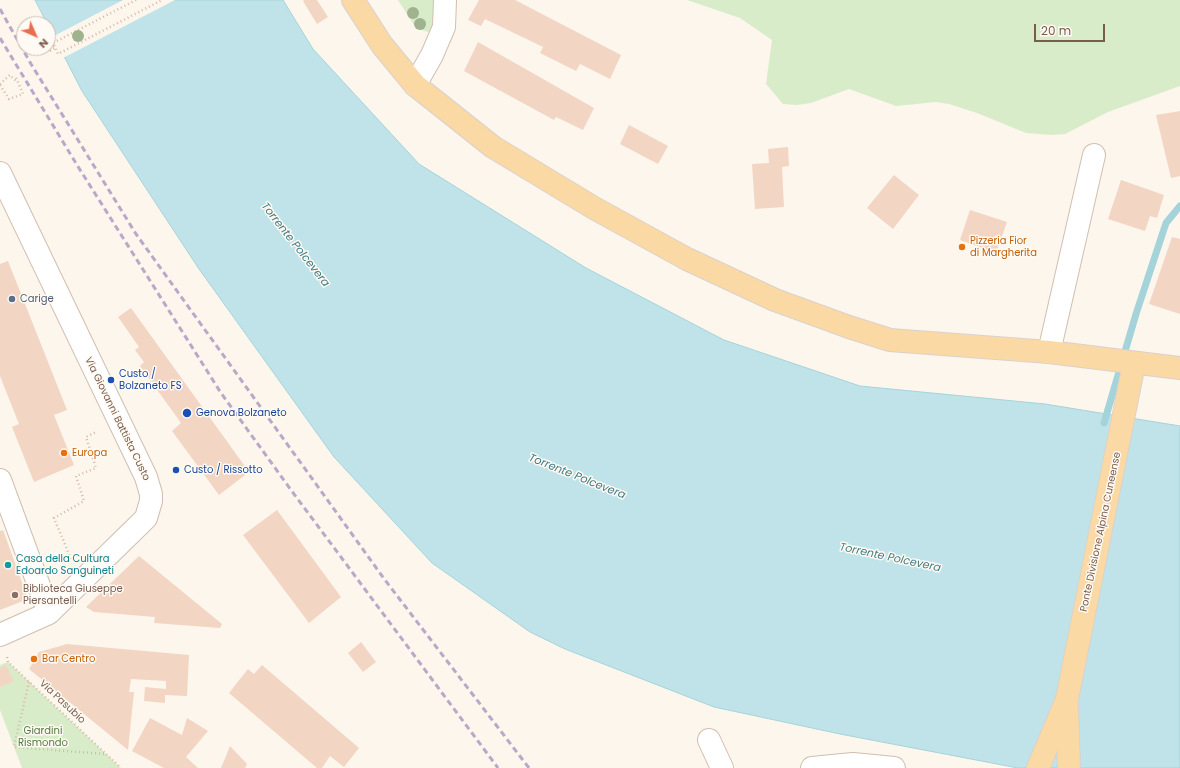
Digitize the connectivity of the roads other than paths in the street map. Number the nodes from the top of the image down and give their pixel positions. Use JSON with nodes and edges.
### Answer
{"nodes":[{"id":1,"x":353,"y":0,"type":"edge"},
{"id":2,"x":445,"y":0,"type":"edge"},
{"id":3,"x":415,"y":85,"type":"junction"},
{"id":4,"x":1094,"y":154,"type":"dead end"},
{"id":5,"x":0,"y":173,"type":"edge"},
{"id":6,"x":1049,"y":352,"type":"junction"},
{"id":7,"x":1134,"y":364,"type":"junction"},
{"id":8,"x":1180,"y":368,"type":"edge"},
{"id":9,"x":0,"y":480,"type":"edge"},
{"id":10,"x":7,"y":517,"type":"edge"},
{"id":11,"x":49,"y":613,"type":"junction"},
{"id":12,"x":3,"y":645,"type":"edge"},
{"id":13,"x":1067,"y":700,"type":"junction"},
{"id":14,"x":709,"y":740,"type":"dead end"},
{"id":15,"x":722,"y":768,"type":"edge"},
{"id":16,"x":812,"y":768,"type":"edge"},
{"id":17,"x":894,"y":768,"type":"edge"},
{"id":18,"x":1038,"y":768,"type":"edge"},
{"id":19,"x":1069,"y":768,"type":"edge"}],
"edges":[{"from":1,"to":3,"type":"main road"},
{"from":2,"to":3,"type":"street"},
{"from":3,"to":6,"type":"main road"},
{"from":4,"to":6,"type":"street"},
{"from":5,"to":11,"type":"street","name":"Via Giovanni Battista Custo"},
{"from":6,"to":7,"type":"main road"},
{"from":7,"to":8,"type":"main road"},
{"from":7,"to":13,"type":"main road","name":"Ponte Divisione Alpina Cuneense"},
{"from":9,"to":10,"type":"street"},
{"from":10,"to":11,"type":"street"},
{"from":11,"to":12,"type":"street","name":"Via Giovanni Battista Custo"},
{"from":13,"to":18,"type":"main road","name":"Ponte Divisione Alpina Cuneense"},
{"from":13,"to":19,"type":"main road","name":"Ponte Divisione Alpina Cuneense"},
{"from":14,"to":15,"type":"street"},
{"from":16,"to":17,"type":"street"}]}
